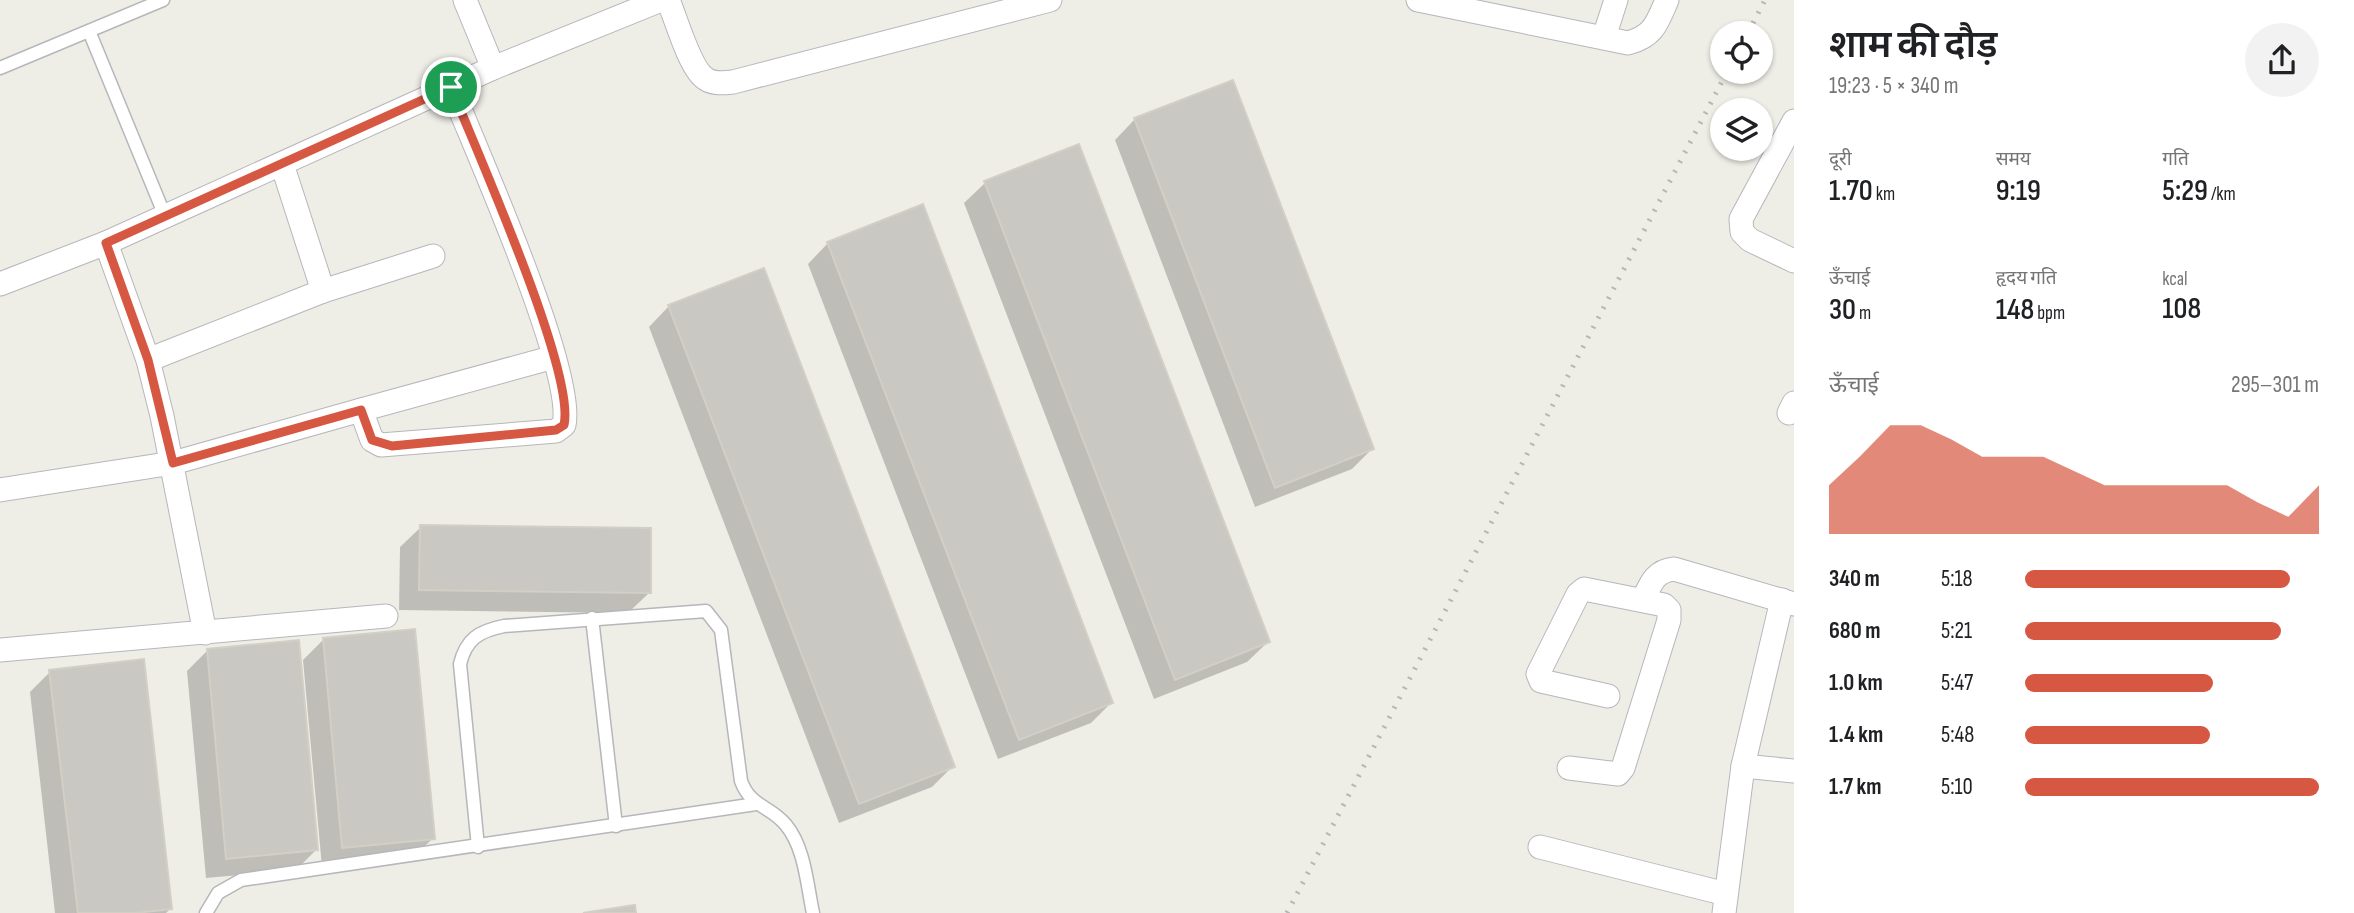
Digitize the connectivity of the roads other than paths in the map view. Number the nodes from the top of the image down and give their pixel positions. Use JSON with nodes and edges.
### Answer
{"nodes":[{"id":1,"x":163,"y":0,"type":"edge"},
{"id":2,"x":465,"y":0,"type":"edge"},
{"id":3,"x":661,"y":0,"type":"edge"},
{"id":4,"x":668,"y":0,"type":"edge"},
{"id":5,"x":1050,"y":0,"type":"edge"},
{"id":6,"x":1419,"y":0,"type":"edge"},
{"id":7,"x":1616,"y":0,"type":"edge"},
{"id":8,"x":1667,"y":0,"type":"edge"},
{"id":9,"x":89,"y":31,"type":"junction"},
{"id":10,"x":1604,"y":37,"type":"junction"},
{"id":11,"x":0,"y":68,"type":"edge"},
{"id":12,"x":493,"y":68,"type":"junction"},
{"id":13,"x":451,"y":87,"type":"junction"},
{"id":14,"x":1793,"y":124,"type":"edge"},
{"id":15,"x":282,"y":164,"type":"junction"},
{"id":16,"x":166,"y":216,"type":"junction"},
{"id":17,"x":106,"y":243,"type":"junction"},
{"id":18,"x":433,"y":257,"type":"dead end"},
{"id":19,"x":1794,"y":261,"type":"edge"},
{"id":20,"x":0,"y":285,"type":"edge"},
{"id":21,"x":323,"y":291,"type":"junction"},
{"id":22,"x":554,"y":357,"type":"junction"},
{"id":23,"x":148,"y":360,"type":"junction"},
{"id":24,"x":361,"y":410,"type":"junction"},
{"id":25,"x":173,"y":463,"type":"junction"},
{"id":26,"x":0,"y":490,"type":"edge"},
{"id":27,"x":1643,"y":600,"type":"junction"},
{"id":28,"x":1788,"y":602,"type":"edge"},
{"id":29,"x":386,"y":616,"type":"dead end"},
{"id":30,"x":592,"y":618,"type":"junction"},
{"id":31,"x":205,"y":633,"type":"junction"},
{"id":32,"x":0,"y":650,"type":"edge"},
{"id":33,"x":1608,"y":696,"type":"dead end"},
{"id":34,"x":1743,"y":766,"type":"junction"},
{"id":35,"x":1569,"y":768,"type":"dead end"},
{"id":36,"x":1794,"y":771,"type":"edge"},
{"id":37,"x":756,"y":804,"type":"junction"},
{"id":38,"x":616,"y":826,"type":"junction"},
{"id":39,"x":478,"y":847,"type":"junction"},
{"id":40,"x":1539,"y":848,"type":"dead end"},
{"id":41,"x":1725,"y":904,"type":"edge"},
{"id":42,"x":206,"y":913,"type":"edge"},
{"id":43,"x":813,"y":913,"type":"edge"}],
"edges":[{"from":1,"to":9,"type":"lane"},
{"from":2,"to":12,"type":"street"},
{"from":3,"to":12,"type":"street"},
{"from":4,"to":5,"type":"street"},
{"from":6,"to":10,"type":"street"},
{"from":7,"to":10,"type":"street"},
{"from":8,"to":10,"type":"street"},
{"from":9,"to":11,"type":"lane"},
{"from":9,"to":16,"type":"lane"},
{"from":12,"to":13,"type":"street"},
{"from":13,"to":15,"type":"street"},
{"from":13,"to":22,"type":"street"},
{"from":14,"to":19,"type":"street"},
{"from":15,"to":16,"type":"street"},
{"from":15,"to":21,"type":"street"},
{"from":16,"to":17,"type":"street"},
{"from":17,"to":20,"type":"street"},
{"from":17,"to":23,"type":"street"},
{"from":18,"to":21,"type":"street"},
{"from":21,"to":23,"type":"street"},
{"from":22,"to":24,"type":"street"},
{"from":22,"to":24,"type":"street"},
{"from":23,"to":25,"type":"street"},
{"from":24,"to":25,"type":"street"},
{"from":25,"to":26,"type":"street"},
{"from":25,"to":31,"type":"street"},
{"from":27,"to":28,"type":"street"},
{"from":27,"to":33,"type":"street"},
{"from":27,"to":35,"type":"street"},
{"from":28,"to":34,"type":"street"},
{"from":29,"to":31,"type":"street"},
{"from":30,"to":37,"type":"lane"},
{"from":30,"to":38,"type":"lane"},
{"from":30,"to":39,"type":"lane"},
{"from":31,"to":32,"type":"street"},
{"from":34,"to":36,"type":"street"},
{"from":34,"to":41,"type":"street"},
{"from":37,"to":38,"type":"lane"},
{"from":37,"to":43,"type":"lane"},
{"from":38,"to":39,"type":"lane"},
{"from":39,"to":42,"type":"lane"},
{"from":40,"to":41,"type":"street"}]}
